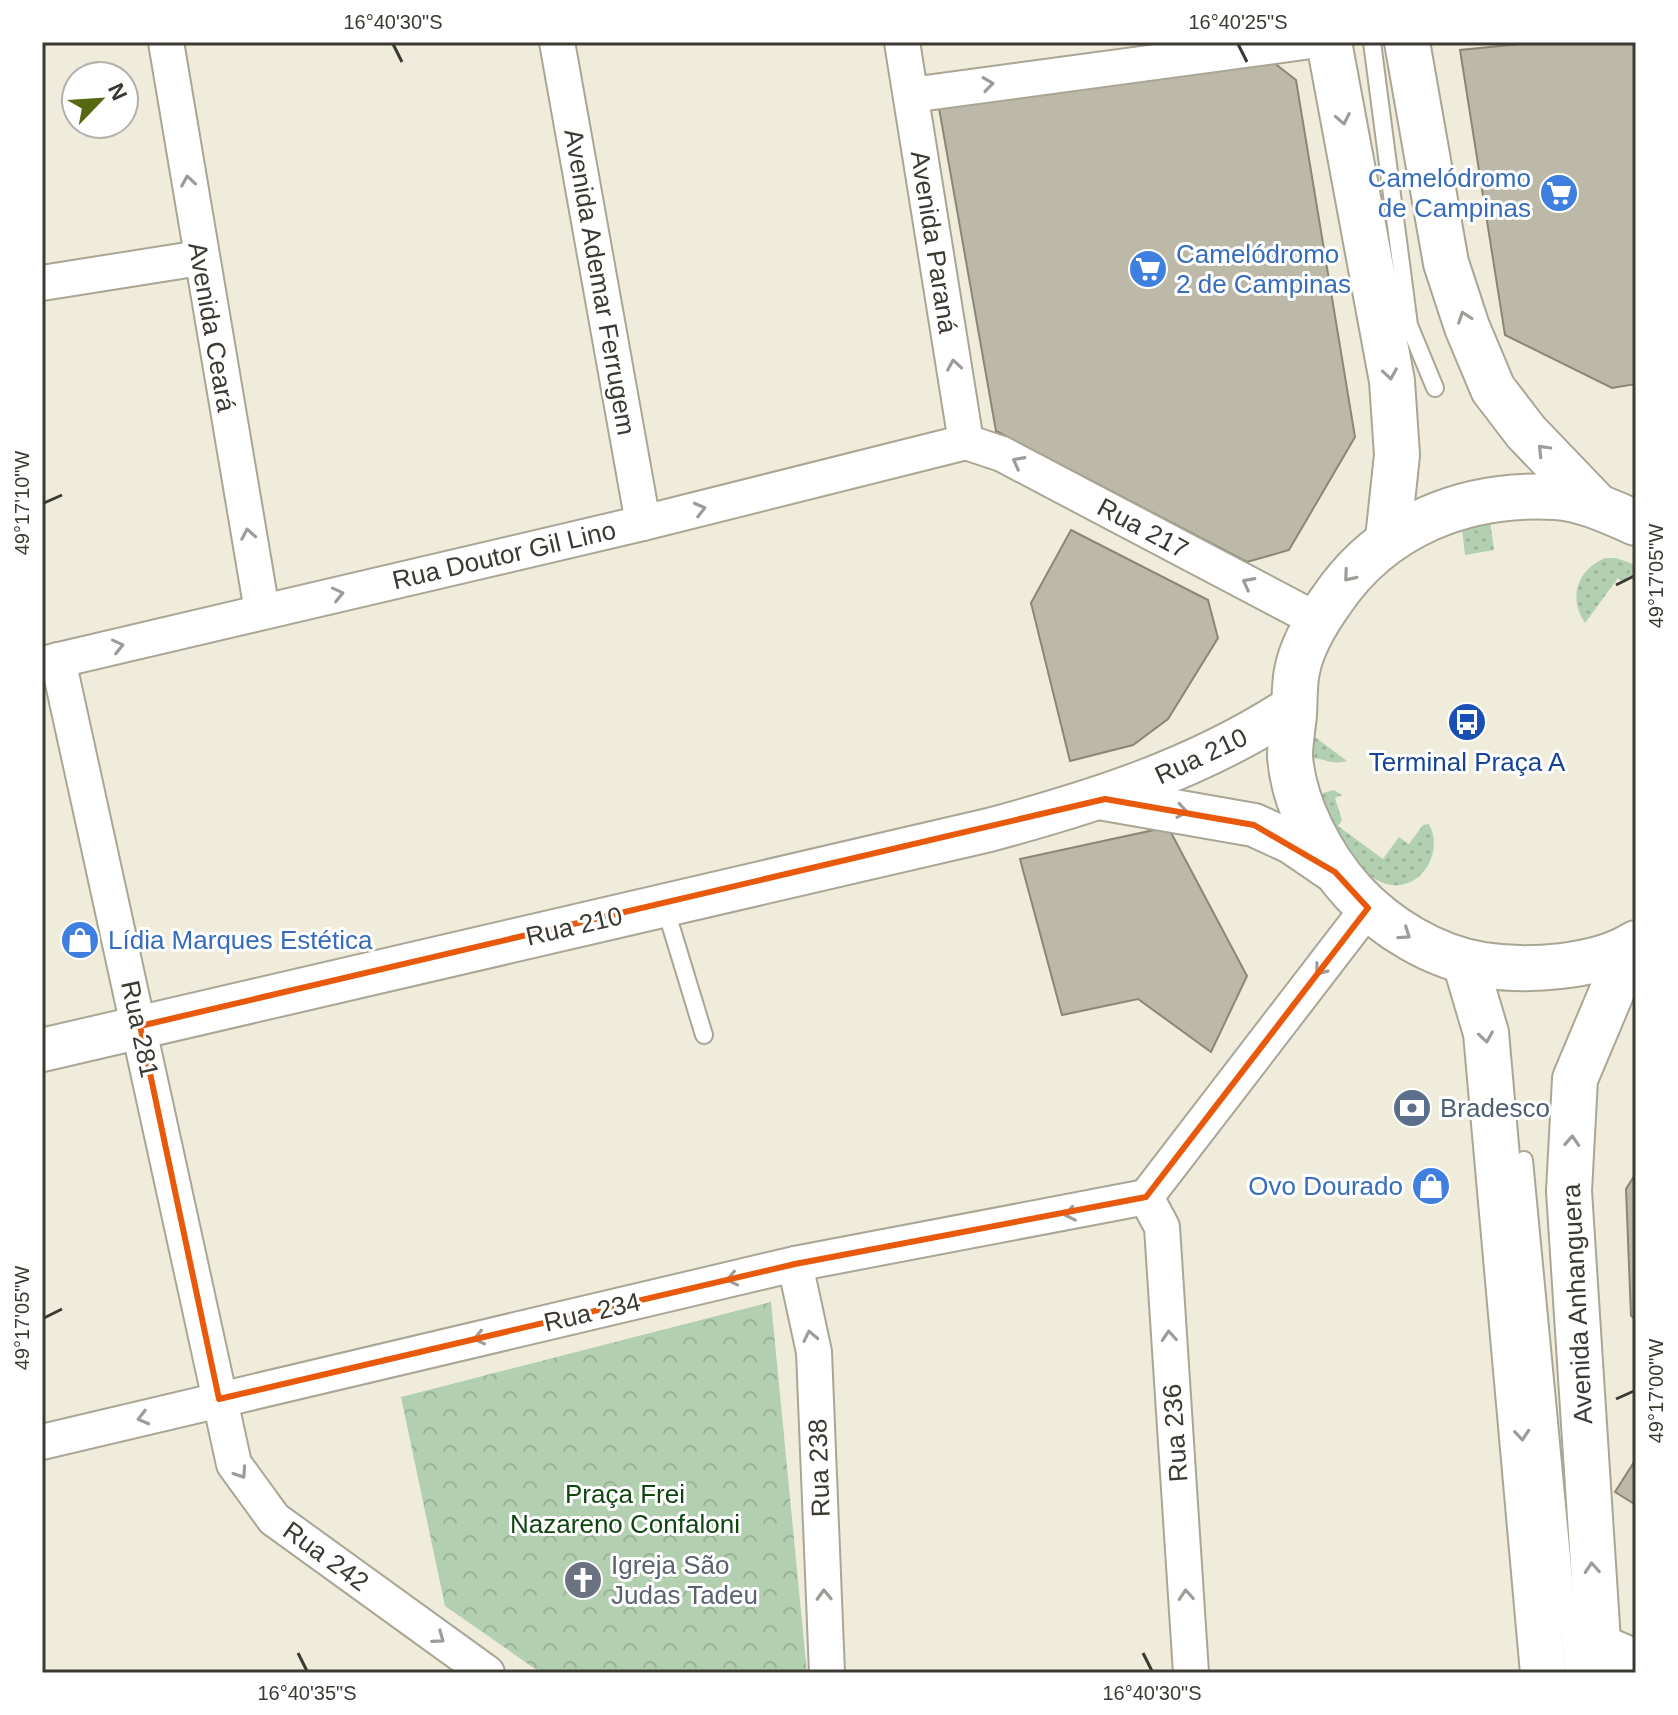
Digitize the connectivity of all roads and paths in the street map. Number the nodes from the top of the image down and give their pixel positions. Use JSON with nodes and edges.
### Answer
{"nodes":[{"id":1,"x":166,"y":42,"type":"edge"},
{"id":2,"x":557,"y":42,"type":"edge"},
{"id":3,"x":902,"y":42,"type":"edge"},
{"id":4,"x":1304,"y":42,"type":"edge"},
{"id":5,"x":1329,"y":42,"type":"edge"},
{"id":6,"x":1372,"y":42,"type":"edge"},
{"id":7,"x":1407,"y":42,"type":"edge"},
{"id":8,"x":911,"y":95,"type":"junction"},
{"id":9,"x":200,"y":258,"type":"junction"},
{"id":10,"x":42,"y":283,"type":"edge"},
{"id":11,"x":1435,"y":388,"type":"dead end"},
{"id":12,"x":966,"y":442,"type":"junction"},
{"id":13,"x":1617,"y":515,"type":"edge"},
{"id":14,"x":643,"y":523,"type":"junction"},
{"id":15,"x":1388,"y":539,"type":"junction"},
{"id":16,"x":262,"y":611,"type":"junction"},
{"id":17,"x":1317,"y":620,"type":"junction"},
{"id":18,"x":50,"y":662,"type":"edge"},
{"id":19,"x":1294,"y":706,"type":"junction"},
{"id":20,"x":1105,"y":799,"type":"junction"},
{"id":21,"x":1335,"y":872,"type":"junction"},
{"id":22,"x":665,"y":905,"type":"junction"},
{"id":23,"x":1368,"y":908,"type":"junction"},
{"id":24,"x":1634,"y":944,"type":"edge"},
{"id":25,"x":1465,"y":962,"type":"junction"},
{"id":26,"x":140,"y":1026,"type":"junction"},
{"id":27,"x":704,"y":1035,"type":"dead end"},
{"id":28,"x":42,"y":1050,"type":"edge"},
{"id":29,"x":1524,"y":1160,"type":"dead end"},
{"id":30,"x":1146,"y":1197,"type":"junction"},
{"id":31,"x":795,"y":1264,"type":"junction"},
{"id":32,"x":219,"y":1399,"type":"junction"},
{"id":33,"x":42,"y":1442,"type":"edge"},
{"id":34,"x":1602,"y":1664,"type":"edge"},
{"id":35,"x":487,"y":1673,"type":"edge"},
{"id":36,"x":827,"y":1673,"type":"edge"},
{"id":37,"x":1191,"y":1673,"type":"edge"},
{"id":38,"x":1543,"y":1673,"type":"edge"}],
"edges":[{"from":9,"to":1,"type":"street","name":"Avenida Ceará","one_way":true},
{"from":2,"to":14,"type":"street","name":"Avenida Ademar Ferrugem"},
{"from":3,"to":8,"type":"street","name":"Avenida Paraná"},
{"from":8,"to":4,"type":"street","one_way":true},
{"from":5,"to":15,"type":"main road","one_way":true},
{"from":6,"to":11,"type":"lane"},
{"from":13,"to":7,"type":"main road","one_way":true},
{"from":12,"to":8,"type":"street","name":"Avenida Paraná","one_way":true},
{"from":9,"to":10,"type":"street"},
{"from":16,"to":9,"type":"street","name":"Avenida Ceará","one_way":true},
{"from":14,"to":12,"type":"street","name":"Rua Doutor Gil Lino","one_way":true},
{"from":17,"to":12,"type":"street","name":"Rua 217","one_way":true},
{"from":13,"to":15,"type":"main road"},
{"from":16,"to":14,"type":"street","name":"Rua Doutor Gil Lino","one_way":true},
{"from":15,"to":17,"type":"main road","one_way":true},
{"from":18,"to":16,"type":"street","name":"Rua Doutor Gil Lino","one_way":true},
{"from":17,"to":19,"type":"main road"},
{"from":18,"to":26,"type":"street","name":"Rua 281"},
{"from":19,"to":20,"type":"street","name":"Rua 210"},
{"from":19,"to":21,"type":"main road"},
{"from":20,"to":21,"type":"street","name":"Rua 210","one_way":true},
{"from":20,"to":22,"type":"street","name":"Rua 210"},
{"from":21,"to":23,"type":"main road"},
{"from":22,"to":26,"type":"street","name":"Rua 210"},
{"from":22,"to":27,"type":"lane"},
{"from":23,"to":25,"type":"main road","one_way":true},
{"from":23,"to":30,"type":"street","one_way":true},
{"from":24,"to":25,"type":"main road"},
{"from":34,"to":24,"type":"main road","name":"Avenida Anhanguera","one_way":true},
{"from":25,"to":38,"type":"main road","one_way":true},
{"from":26,"to":28,"type":"street","name":"Rua 210"},
{"from":26,"to":32,"type":"street","name":"Rua 281"},
{"from":29,"to":34,"type":"lane"},
{"from":30,"to":31,"type":"street","name":"Rua 234","one_way":true},
{"from":37,"to":30,"type":"street","name":"Rua 236","one_way":true},
{"from":31,"to":32,"type":"street","name":"Rua 234","one_way":true},
{"from":36,"to":31,"type":"street","name":"Rua 238","one_way":true},
{"from":32,"to":33,"type":"street","name":"Rua 234","one_way":true},
{"from":32,"to":35,"type":"street","name":"Rua 242","one_way":true}]}
